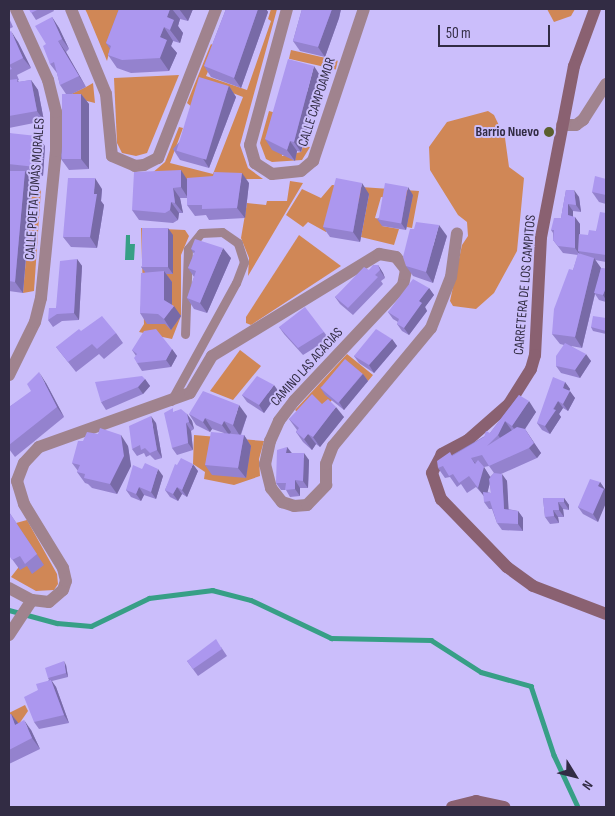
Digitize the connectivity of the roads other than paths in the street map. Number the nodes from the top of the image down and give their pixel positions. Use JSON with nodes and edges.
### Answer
{"nodes":[{"id":1,"x":16,"y":9,"type":"edge"},
{"id":2,"x":71,"y":9,"type":"edge"},
{"id":3,"x":216,"y":9,"type":"edge"},
{"id":4,"x":287,"y":9,"type":"edge"},
{"id":5,"x":364,"y":9,"type":"edge"},
{"id":6,"x":595,"y":9,"type":"edge"},
{"id":7,"x":606,"y":84,"type":"edge"},
{"id":8,"x":562,"y":125,"type":"junction"},
{"id":9,"x":457,"y":233,"type":"dead end"},
{"id":10,"x":185,"y":334,"type":"dead end"},
{"id":11,"x":23,"y":345,"type":"junction"},
{"id":12,"x":9,"y":358,"type":"edge"},
{"id":13,"x":9,"y":375,"type":"edge"},
{"id":14,"x":171,"y":401,"type":"junction"},
{"id":15,"x":9,"y":588,"type":"edge"},
{"id":16,"x":32,"y":600,"type":"junction"},
{"id":17,"x":606,"y":614,"type":"edge"},
{"id":18,"x":9,"y":635,"type":"edge"},
{"id":19,"x":452,"y":807,"type":"edge"},
{"id":20,"x":504,"y":807,"type":"edge"}],
"edges":[{"from":1,"to":11,"type":"street","name":"CALLE POETA TOMÁS MORALES"},
{"from":2,"to":3,"type":"street"},
{"from":4,"to":5,"type":"street","name":"CALLE CAMPOAMOR"},
{"from":6,"to":8,"type":"main road","name":"CARRETERA DE LOS CAMPITOS"},
{"from":7,"to":8,"type":"street"},
{"from":8,"to":17,"type":"main road","name":"CARRETERA DE LOS CAMPITOS"},
{"from":9,"to":14,"type":"street","name":"CAMINO LAS ACACIAS"},
{"from":10,"to":14,"type":"lane"},
{"from":11,"to":12,"type":"street"},
{"from":11,"to":13,"type":"street"},
{"from":14,"to":16,"type":"street","name":"CAMINO LAS ACACIAS"},
{"from":15,"to":16,"type":"street"},
{"from":16,"to":18,"type":"street"},
{"from":19,"to":20,"type":"main road"}]}
